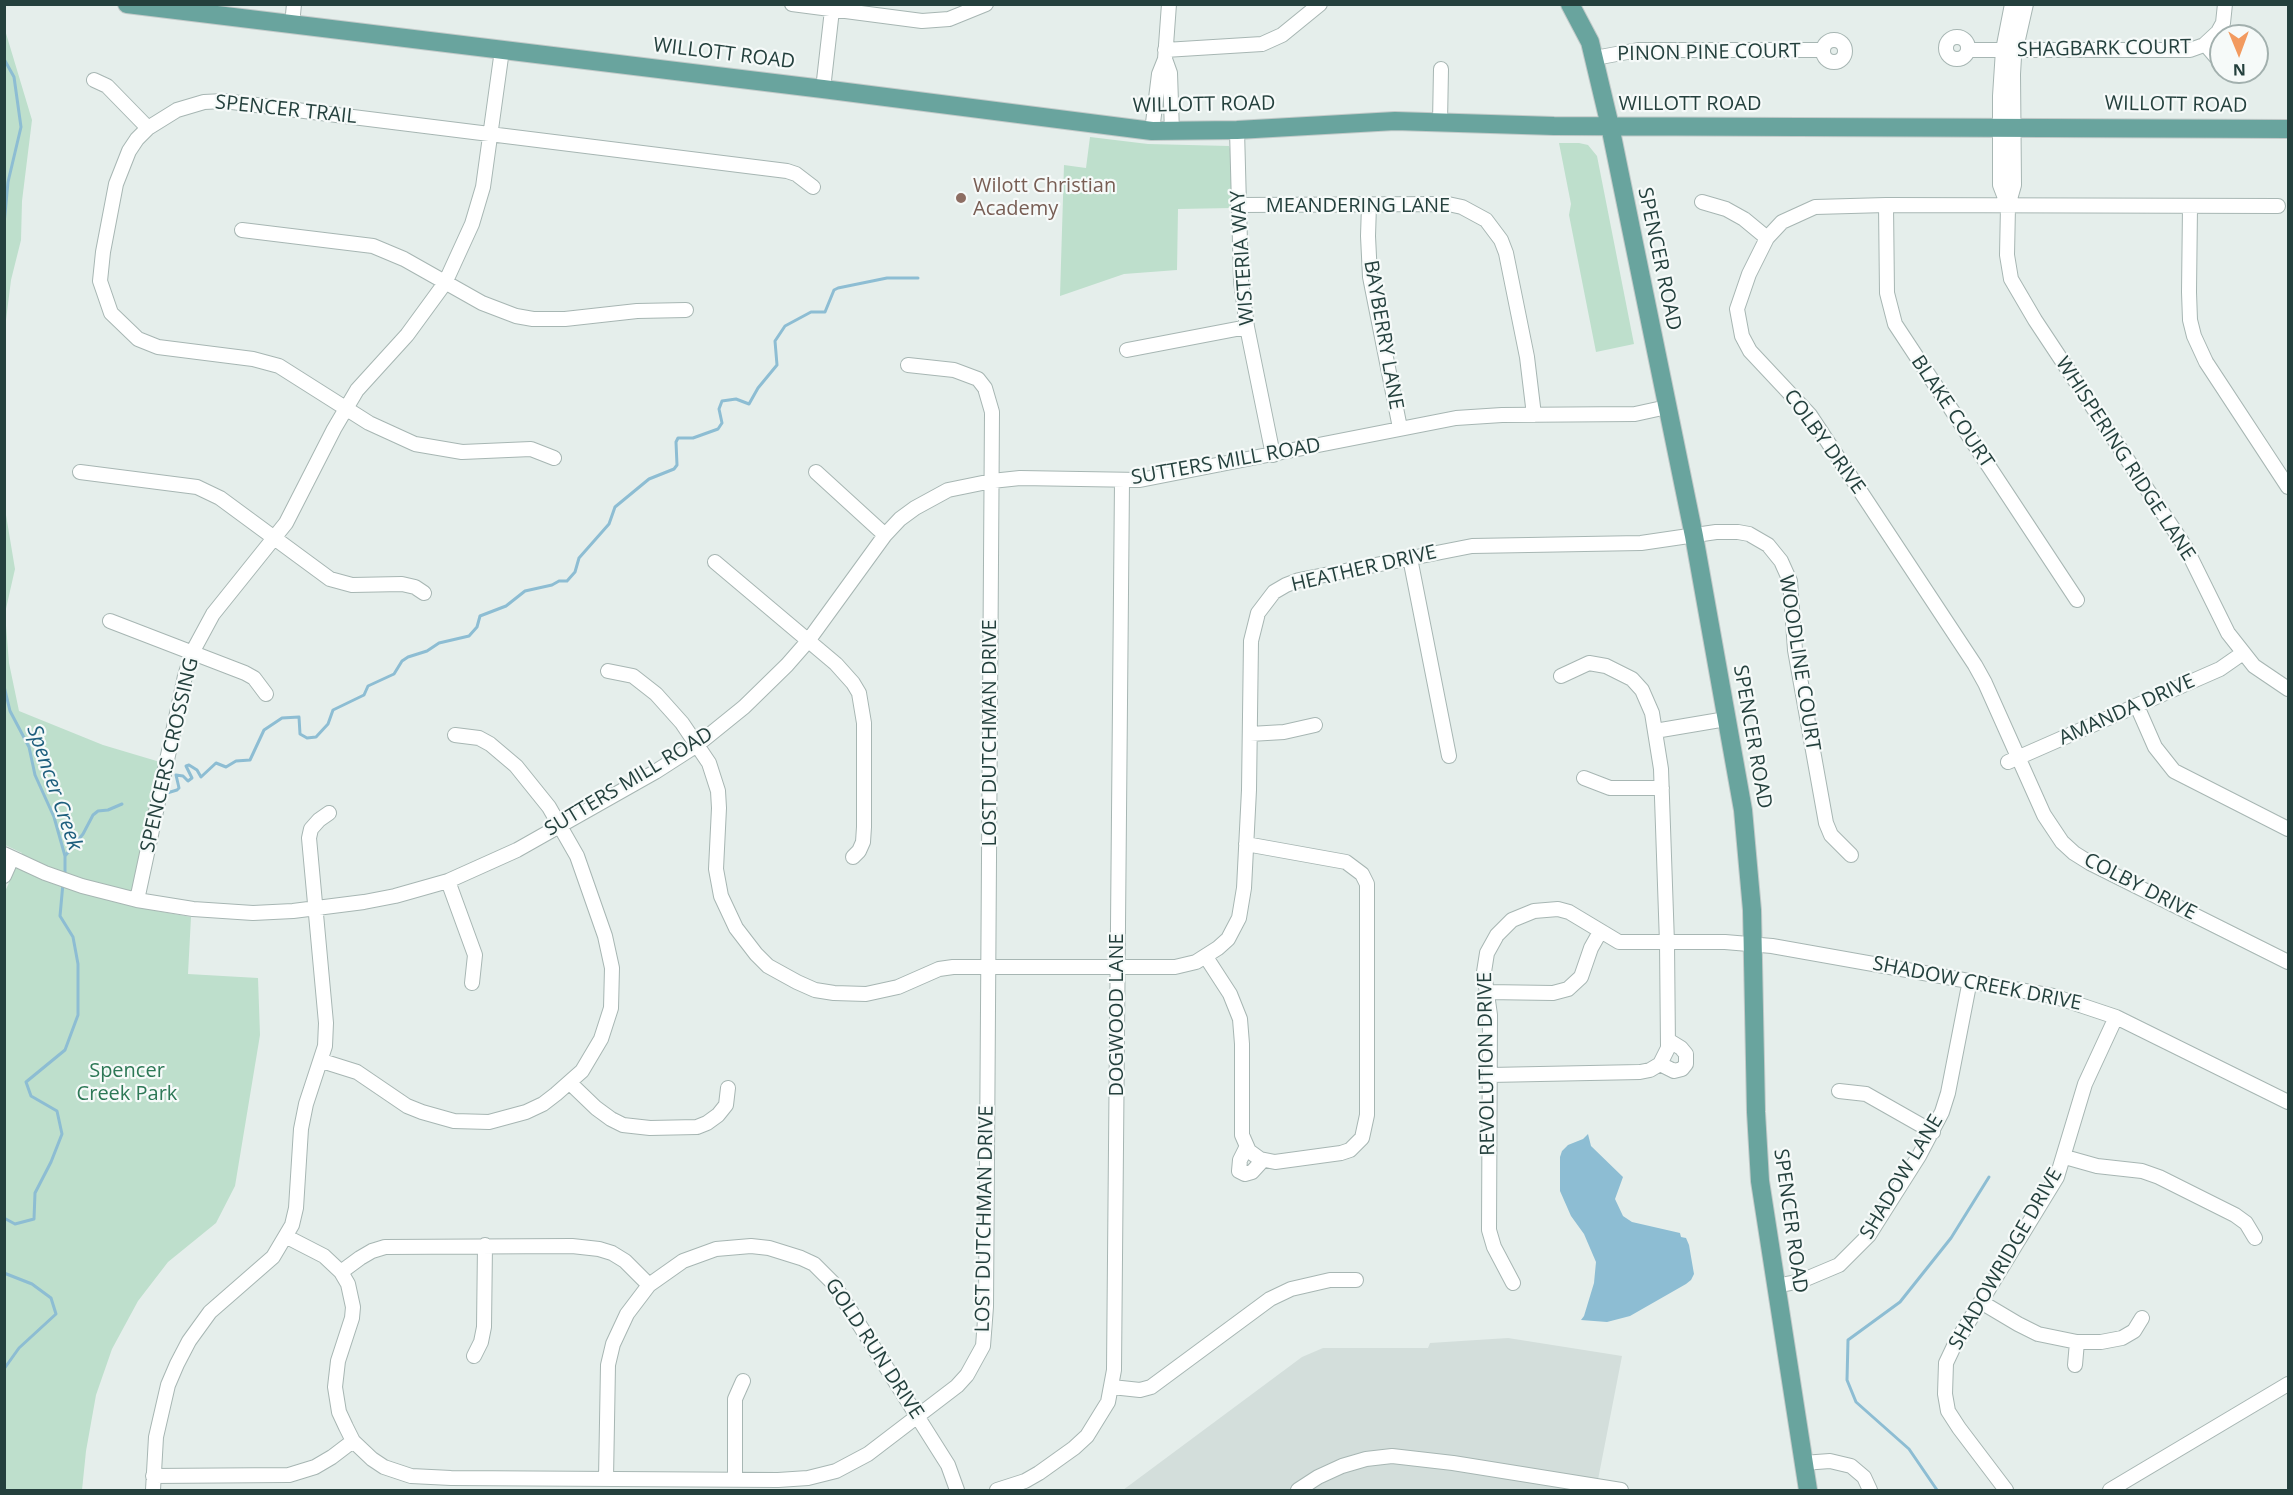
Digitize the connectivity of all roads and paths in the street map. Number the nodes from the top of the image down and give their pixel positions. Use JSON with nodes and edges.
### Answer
{"nodes":[{"id":1,"x":127,"y":4,"type":"edge"},
{"id":2,"x":294,"y":4,"type":"edge"},
{"id":3,"x":792,"y":4,"type":"edge"},
{"id":4,"x":986,"y":4,"type":"edge"},
{"id":5,"x":1169,"y":4,"type":"edge"},
{"id":6,"x":1320,"y":4,"type":"edge"},
{"id":7,"x":1570,"y":4,"type":"edge"},
{"id":8,"x":2012,"y":4,"type":"edge"},
{"id":9,"x":2026,"y":4,"type":"edge"},
{"id":10,"x":2225,"y":4,"type":"edge"},
{"id":11,"x":832,"y":9,"type":"junction"},
{"id":12,"x":2224,"y":24,"type":"edge"},
{"id":13,"x":292,"y":25,"type":"junction"},
{"id":14,"x":2209,"y":42,"type":"edge"},
{"id":15,"x":2205,"y":44,"type":"junction"},
{"id":16,"x":2209,"y":49,"type":"edge"},
{"id":17,"x":502,"y":50,"type":"junction"},
{"id":18,"x":1968,"y":50,"type":"dead end"},
{"id":19,"x":1823,"y":51,"type":"dead end"},
{"id":20,"x":2009,"y":51,"type":"junction"},
{"id":21,"x":1165,"y":55,"type":"junction"},
{"id":22,"x":1595,"y":58,"type":"junction"},
{"id":23,"x":1442,"y":69,"type":"dead end"},
{"id":24,"x":94,"y":80,"type":"dead end"},
{"id":25,"x":823,"y":89,"type":"junction"},
{"id":26,"x":1440,"y":122,"type":"junction"},
{"id":27,"x":1610,"y":126,"type":"junction"},
{"id":28,"x":2007,"y":127,"type":"junction"},
{"id":29,"x":148,"y":128,"type":"junction"},
{"id":30,"x":2289,"y":129,"type":"edge"},
{"id":31,"x":1237,"y":130,"type":"junction"},
{"id":32,"x":1152,"y":131,"type":"junction"},
{"id":33,"x":1172,"y":132,"type":"junction"},
{"id":34,"x":492,"y":134,"type":"junction"},
{"id":35,"x":813,"y":188,"type":"dead end"},
{"id":36,"x":1702,"y":202,"type":"dead end"},
{"id":37,"x":1238,"y":205,"type":"junction"},
{"id":38,"x":1369,"y":205,"type":"junction"},
{"id":39,"x":1886,"y":205,"type":"junction"},
{"id":40,"x":2008,"y":206,"type":"junction"},
{"id":41,"x":2190,"y":207,"type":"junction"},
{"id":42,"x":2278,"y":207,"type":"dead end"},
{"id":43,"x":242,"y":230,"type":"dead end"},
{"id":44,"x":1767,"y":238,"type":"junction"},
{"id":45,"x":445,"y":283,"type":"junction"},
{"id":46,"x":686,"y":310,"type":"dead end"},
{"id":47,"x":1247,"y":327,"type":"junction"},
{"id":48,"x":1127,"y":350,"type":"dead end"},
{"id":49,"x":908,"y":365,"type":"dead end"},
{"id":50,"x":1667,"y":407,"type":"junction"},
{"id":51,"x":345,"y":408,"type":"junction"},
{"id":52,"x":1534,"y":415,"type":"junction"},
{"id":53,"x":1400,"y":428,"type":"junction"},
{"id":54,"x":1273,"y":455,"type":"junction"},
{"id":55,"x":554,"y":458,"type":"dead end"},
{"id":56,"x":2284,"y":469,"type":"edge"},
{"id":57,"x":80,"y":472,"type":"dead end"},
{"id":58,"x":816,"y":472,"type":"dead end"},
{"id":59,"x":992,"y":481,"type":"junction"},
{"id":60,"x":1122,"y":481,"type":"junction"},
{"id":61,"x":2289,"y":487,"type":"edge"},
{"id":62,"x":885,"y":535,"type":"junction"},
{"id":63,"x":1694,"y":536,"type":"junction"},
{"id":64,"x":275,"y":539,"type":"junction"},
{"id":65,"x":1410,"y":558,"type":"junction"},
{"id":66,"x":715,"y":562,"type":"dead end"},
{"id":67,"x":424,"y":593,"type":"dead end"},
{"id":68,"x":2077,"y":600,"type":"dead end"},
{"id":69,"x":110,"y":621,"type":"dead end"},
{"id":70,"x":808,"y":641,"type":"junction"},
{"id":71,"x":193,"y":651,"type":"junction"},
{"id":72,"x":2242,"y":653,"type":"junction"},
{"id":73,"x":608,"y":671,"type":"dead end"},
{"id":74,"x":1561,"y":676,"type":"dead end"},
{"id":75,"x":2289,"y":689,"type":"edge"},
{"id":76,"x":266,"y":694,"type":"dead end"},
{"id":77,"x":2137,"y":705,"type":"junction"},
{"id":78,"x":1726,"y":719,"type":"junction"},
{"id":79,"x":1315,"y":724,"type":"dead end"},
{"id":80,"x":1655,"y":730,"type":"junction"},
{"id":81,"x":1250,"y":734,"type":"junction"},
{"id":82,"x":455,"y":735,"type":"dead end"},
{"id":83,"x":698,"y":745,"type":"junction"},
{"id":84,"x":1449,"y":756,"type":"dead end"},
{"id":85,"x":2014,"y":760,"type":"junction"},
{"id":86,"x":1584,"y":778,"type":"dead end"},
{"id":87,"x":1662,"y":788,"type":"junction"},
{"id":88,"x":329,"y":813,"type":"dead end"},
{"id":89,"x":561,"y":825,"type":"junction"},
{"id":90,"x":2289,"y":829,"type":"edge"},
{"id":91,"x":1246,"y":844,"type":"junction"},
{"id":92,"x":1851,"y":855,"type":"dead end"},
{"id":93,"x":8,"y":856,"type":"edge"},
{"id":94,"x":853,"y":857,"type":"dead end"},
{"id":95,"x":4,"y":876,"type":"edge"},
{"id":96,"x":448,"y":880,"type":"junction"},
{"id":97,"x":137,"y":900,"type":"junction"},
{"id":98,"x":315,"y":909,"type":"junction"},
{"id":99,"x":1600,"y":932,"type":"junction"},
{"id":100,"x":1667,"y":943,"type":"junction"},
{"id":101,"x":1752,"y":944,"type":"junction"},
{"id":102,"x":1206,"y":957,"type":"junction"},
{"id":103,"x":2289,"y":962,"type":"edge"},
{"id":104,"x":988,"y":966,"type":"junction"},
{"id":105,"x":1117,"y":967,"type":"junction"},
{"id":106,"x":1970,"y":980,"type":"junction"},
{"id":107,"x":472,"y":983,"type":"dead end"},
{"id":108,"x":1487,"y":992,"type":"junction"},
{"id":109,"x":2116,"y":1017,"type":"junction"},
{"id":110,"x":1668,"y":1040,"type":"junction"},
{"id":111,"x":322,"y":1061,"type":"junction"},
{"id":112,"x":1660,"y":1064,"type":"junction"},
{"id":113,"x":1490,"y":1074,"type":"junction"},
{"id":114,"x":570,"y":1083,"type":"junction"},
{"id":115,"x":728,"y":1088,"type":"dead end"},
{"id":116,"x":1839,"y":1091,"type":"dead end"},
{"id":117,"x":2289,"y":1102,"type":"edge"},
{"id":118,"x":1933,"y":1132,"type":"junction"},
{"id":119,"x":1246,"y":1148,"type":"junction"},
{"id":120,"x":2064,"y":1157,"type":"junction"},
{"id":121,"x":1263,"y":1160,"type":"junction"},
{"id":122,"x":287,"y":1237,"type":"junction"},
{"id":123,"x":2255,"y":1238,"type":"dead end"},
{"id":124,"x":485,"y":1245,"type":"junction"},
{"id":125,"x":341,"y":1272,"type":"junction"},
{"id":126,"x":1356,"y":1280,"type":"dead end"},
{"id":127,"x":1514,"y":1283,"type":"dead end"},
{"id":128,"x":649,"y":1285,"type":"junction"},
{"id":129,"x":1776,"y":1286,"type":"junction"},
{"id":130,"x":1981,"y":1302,"type":"junction"},
{"id":131,"x":2142,"y":1318,"type":"dead end"},
{"id":132,"x":2077,"y":1342,"type":"junction"},
{"id":133,"x":474,"y":1356,"type":"dead end"},
{"id":134,"x":2074,"y":1365,"type":"dead end"},
{"id":135,"x":743,"y":1381,"type":"dead end"},
{"id":136,"x":2289,"y":1384,"type":"edge"},
{"id":137,"x":1112,"y":1387,"type":"junction"},
{"id":138,"x":918,"y":1416,"type":"junction"},
{"id":139,"x":353,"y":1441,"type":"junction"},
{"id":140,"x":1803,"y":1463,"type":"junction"},
{"id":141,"x":153,"y":1476,"type":"junction"},
{"id":142,"x":606,"y":1479,"type":"junction"},
{"id":143,"x":735,"y":1479,"type":"junction"},
{"id":144,"x":153,"y":1491,"type":"edge"},
{"id":145,"x":957,"y":1491,"type":"edge"},
{"id":146,"x":997,"y":1491,"type":"edge"},
{"id":147,"x":1298,"y":1491,"type":"edge"},
{"id":148,"x":1621,"y":1491,"type":"edge"},
{"id":149,"x":1808,"y":1491,"type":"edge"},
{"id":150,"x":1870,"y":1491,"type":"edge"},
{"id":151,"x":2006,"y":1491,"type":"edge"},
{"id":152,"x":2110,"y":1491,"type":"edge"}],
"edges":[{"from":1,"to":13,"type":"main road","name":"WILLOTT ROAD"},
{"from":2,"to":13,"type":"street"},
{"from":3,"to":11,"type":"street"},
{"from":4,"to":11,"type":"street"},
{"from":5,"to":21,"type":"street"},
{"from":6,"to":21,"type":"street"},
{"from":7,"to":22,"type":"main road","name":"SPENCER ROAD"},
{"from":8,"to":20,"type":"street","name":"WHISPERING RIDGE LANE"},
{"from":9,"to":20,"type":"street","name":"WHISPERING RIDGE LANE"},
{"from":10,"to":12,"type":"street","name":"SHAGBARK COURT"},
{"from":11,"to":25,"type":"street"},
{"from":13,"to":17,"type":"main road","name":"WILLOTT ROAD"},
{"from":14,"to":15,"type":"street","name":"SHAGBARK COURT"},
{"from":15,"to":16,"type":"street","name":"SHAGBARK COURT"},
{"from":15,"to":20,"type":"street","name":"SHAGBARK COURT"},
{"from":17,"to":25,"type":"main road","name":"WILLOTT ROAD"},
{"from":17,"to":34,"type":"street","name":"SPENCERS CROSSING"},
{"from":18,"to":20,"type":"street","name":"SHAGBARK COURT"},
{"from":19,"to":22,"type":"street","name":"PINON PINE COURT"},
{"from":20,"to":28,"type":"street","name":"WHISPERING RIDGE LANE"},
{"from":21,"to":32,"type":"street"},
{"from":21,"to":33,"type":"street"},
{"from":22,"to":27,"type":"main road","name":"SPENCER ROAD"},
{"from":23,"to":26,"type":"street"},
{"from":24,"to":29,"type":"street"},
{"from":25,"to":32,"type":"main road","name":"WILLOTT ROAD"},
{"from":26,"to":27,"type":"main road","name":"WILLOTT ROAD"},
{"from":26,"to":31,"type":"main road","name":"WILLOTT ROAD"},
{"from":27,"to":28,"type":"main road","name":"WILLOTT ROAD"},
{"from":27,"to":50,"type":"main road","name":"SPENCER ROAD"},
{"from":28,"to":30,"type":"main road","name":"WILLOTT ROAD"},
{"from":28,"to":40,"type":"street","name":"WHISPERING RIDGE LANE"},
{"from":29,"to":34,"type":"street","name":"SPENCER TRAIL"},
{"from":29,"to":51,"type":"street","name":"SPENCER TRAIL"},
{"from":31,"to":33,"type":"main road","name":"WILLOTT ROAD"},
{"from":31,"to":37,"type":"street","name":"WISTERIA WAY"},
{"from":32,"to":33,"type":"main road","name":"WILLOTT ROAD"},
{"from":34,"to":35,"type":"street","name":"SPENCER TRAIL"},
{"from":34,"to":45,"type":"street","name":"SPENCERS CROSSING"},
{"from":36,"to":44,"type":"street"},
{"from":37,"to":38,"type":"street","name":"MEANDERING LANE"},
{"from":37,"to":47,"type":"street","name":"WISTERIA WAY"},
{"from":38,"to":52,"type":"street","name":"MEANDERING LANE"},
{"from":38,"to":53,"type":"street","name":"BAYBERRY LANE"},
{"from":39,"to":40,"type":"street","name":"COLBY DRIVE"},
{"from":39,"to":44,"type":"street","name":"COLBY DRIVE"},
{"from":39,"to":68,"type":"street","name":"BLAKE COURT"},
{"from":40,"to":41,"type":"street","name":"COLBY DRIVE"},
{"from":40,"to":72,"type":"street","name":"WHISPERING RIDGE LANE"},
{"from":41,"to":42,"type":"street","name":"COLBY DRIVE"},
{"from":41,"to":56,"type":"street"},
{"from":43,"to":45,"type":"street"},
{"from":44,"to":85,"type":"street","name":"COLBY DRIVE"},
{"from":45,"to":46,"type":"street"},
{"from":45,"to":51,"type":"street","name":"SPENCERS CROSSING"},
{"from":47,"to":48,"type":"street"},
{"from":47,"to":54,"type":"street","name":"WISTERIA WAY"},
{"from":49,"to":59,"type":"street","name":"LOST DUTCHMAN DRIVE"},
{"from":50,"to":52,"type":"street","name":"SUTTERS MILL ROAD"},
{"from":50,"to":63,"type":"main road","name":"SPENCER ROAD"},
{"from":51,"to":55,"type":"street","name":"SPENCER TRAIL"},
{"from":51,"to":64,"type":"street","name":"SPENCERS CROSSING"},
{"from":52,"to":53,"type":"street","name":"SUTTERS MILL ROAD"},
{"from":53,"to":54,"type":"street","name":"SUTTERS MILL ROAD"},
{"from":54,"to":60,"type":"street","name":"SUTTERS MILL ROAD"},
{"from":56,"to":61,"type":"street"},
{"from":57,"to":64,"type":"street"},
{"from":58,"to":62,"type":"street"},
{"from":59,"to":60,"type":"street","name":"SUTTERS MILL ROAD"},
{"from":59,"to":62,"type":"street","name":"SUTTERS MILL ROAD"},
{"from":59,"to":104,"type":"street","name":"LOST DUTCHMAN DRIVE"},
{"from":60,"to":105,"type":"street","name":"DOGWOOD LANE"},
{"from":62,"to":70,"type":"street","name":"SUTTERS MILL ROAD"},
{"from":63,"to":65,"type":"street","name":"HEATHER DRIVE"},
{"from":63,"to":78,"type":"main road","name":"SPENCER ROAD"},
{"from":63,"to":92,"type":"street","name":"WOODLINE COURT"},
{"from":64,"to":67,"type":"street"},
{"from":64,"to":71,"type":"street","name":"SPENCERS CROSSING"},
{"from":65,"to":81,"type":"street","name":"HEATHER DRIVE"},
{"from":65,"to":84,"type":"street"},
{"from":66,"to":70,"type":"street"},
{"from":69,"to":71,"type":"street"},
{"from":70,"to":83,"type":"street","name":"SUTTERS MILL ROAD"},
{"from":70,"to":94,"type":"street"},
{"from":71,"to":76,"type":"street"},
{"from":71,"to":97,"type":"street","name":"SPENCERS CROSSING"},
{"from":72,"to":75,"type":"street","name":"WHISPERING RIDGE LANE"},
{"from":72,"to":77,"type":"street","name":"AMANDA DRIVE"},
{"from":73,"to":83,"type":"street"},
{"from":74,"to":80,"type":"street"},
{"from":77,"to":85,"type":"street","name":"AMANDA DRIVE"},
{"from":77,"to":90,"type":"street"},
{"from":78,"to":80,"type":"street"},
{"from":78,"to":101,"type":"main road","name":"SPENCER ROAD"},
{"from":79,"to":81,"type":"street"},
{"from":80,"to":87,"type":"street"},
{"from":81,"to":91,"type":"street","name":"HEATHER DRIVE"},
{"from":82,"to":89,"type":"street"},
{"from":83,"to":89,"type":"street","name":"SUTTERS MILL ROAD"},
{"from":83,"to":104,"type":"street"},
{"from":85,"to":103,"type":"street","name":"COLBY DRIVE"},
{"from":86,"to":87,"type":"street"},
{"from":87,"to":100,"type":"street"},
{"from":88,"to":98,"type":"street"},
{"from":89,"to":96,"type":"street","name":"SUTTERS MILL ROAD"},
{"from":89,"to":114,"type":"street"},
{"from":91,"to":102,"type":"street","name":"HEATHER DRIVE"},
{"from":91,"to":121,"type":"street"},
{"from":93,"to":95,"type":"street"},
{"from":93,"to":97,"type":"street","name":"SUTTERS MILL ROAD"},
{"from":96,"to":98,"type":"street","name":"SUTTERS MILL ROAD"},
{"from":96,"to":107,"type":"street"},
{"from":97,"to":98,"type":"street","name":"SUTTERS MILL ROAD"},
{"from":98,"to":111,"type":"street"},
{"from":99,"to":100,"type":"street","name":"REVOLUTION DRIVE"},
{"from":99,"to":108,"type":"street"},
{"from":99,"to":108,"type":"street","name":"REVOLUTION DRIVE"},
{"from":100,"to":101,"type":"street","name":"REVOLUTION DRIVE"},
{"from":100,"to":110,"type":"street"},
{"from":101,"to":106,"type":"street","name":"SHADOW CREEK DRIVE"},
{"from":101,"to":129,"type":"main road","name":"SPENCER ROAD"},
{"from":102,"to":105,"type":"street"},
{"from":102,"to":119,"type":"street"},
{"from":104,"to":105,"type":"street"},
{"from":104,"to":138,"type":"street","name":"LOST DUTCHMAN DRIVE"},
{"from":105,"to":137,"type":"street","name":"DOGWOOD LANE"},
{"from":106,"to":109,"type":"street","name":"SHADOW CREEK DRIVE"},
{"from":106,"to":118,"type":"street","name":"SHADOW LANE"},
{"from":108,"to":113,"type":"street","name":"REVOLUTION DRIVE"},
{"from":109,"to":117,"type":"street","name":"SHADOW CREEK DRIVE"},
{"from":109,"to":120,"type":"street","name":"SHADOWRIDGE DRIVE"},
{"from":110,"to":112,"type":"street"},
{"from":110,"to":112,"type":"street"},
{"from":111,"to":114,"type":"street"},
{"from":111,"to":122,"type":"street"},
{"from":112,"to":113,"type":"street"},
{"from":113,"to":127,"type":"street","name":"REVOLUTION DRIVE"},
{"from":114,"to":115,"type":"street"},
{"from":116,"to":118,"type":"street"},
{"from":118,"to":129,"type":"street","name":"SHADOW LANE"},
{"from":119,"to":121,"type":"street"},
{"from":119,"to":121,"type":"street"},
{"from":120,"to":123,"type":"street"},
{"from":120,"to":130,"type":"street","name":"SHADOWRIDGE DRIVE"},
{"from":122,"to":125,"type":"street"},
{"from":122,"to":141,"type":"street"},
{"from":124,"to":125,"type":"street"},
{"from":124,"to":128,"type":"street"},
{"from":124,"to":133,"type":"street"},
{"from":125,"to":139,"type":"street","name":"LOST DUTCHMAN DRIVE"},
{"from":126,"to":137,"type":"street"},
{"from":128,"to":138,"type":"street","name":"GOLD RUN DRIVE"},
{"from":128,"to":142,"type":"street","name":"GOLD RUN DRIVE"},
{"from":129,"to":140,"type":"main road","name":"SPENCER ROAD"},
{"from":130,"to":132,"type":"street"},
{"from":130,"to":151,"type":"street","name":"SHADOWRIDGE DRIVE"},
{"from":131,"to":132,"type":"street"},
{"from":132,"to":134,"type":"street"},
{"from":135,"to":143,"type":"street"},
{"from":136,"to":152,"type":"street"},
{"from":137,"to":146,"type":"street","name":"DOGWOOD LANE"},
{"from":138,"to":143,"type":"street","name":"LOST DUTCHMAN DRIVE"},
{"from":138,"to":145,"type":"street","name":"GOLD RUN DRIVE"},
{"from":139,"to":141,"type":"street"},
{"from":139,"to":142,"type":"street","name":"LOST DUTCHMAN DRIVE"},
{"from":140,"to":149,"type":"main road","name":"SPENCER ROAD"},
{"from":140,"to":150,"type":"street"},
{"from":141,"to":144,"type":"street"},
{"from":142,"to":143,"type":"street","name":"LOST DUTCHMAN DRIVE"},
{"from":147,"to":148,"type":"street"}]}
